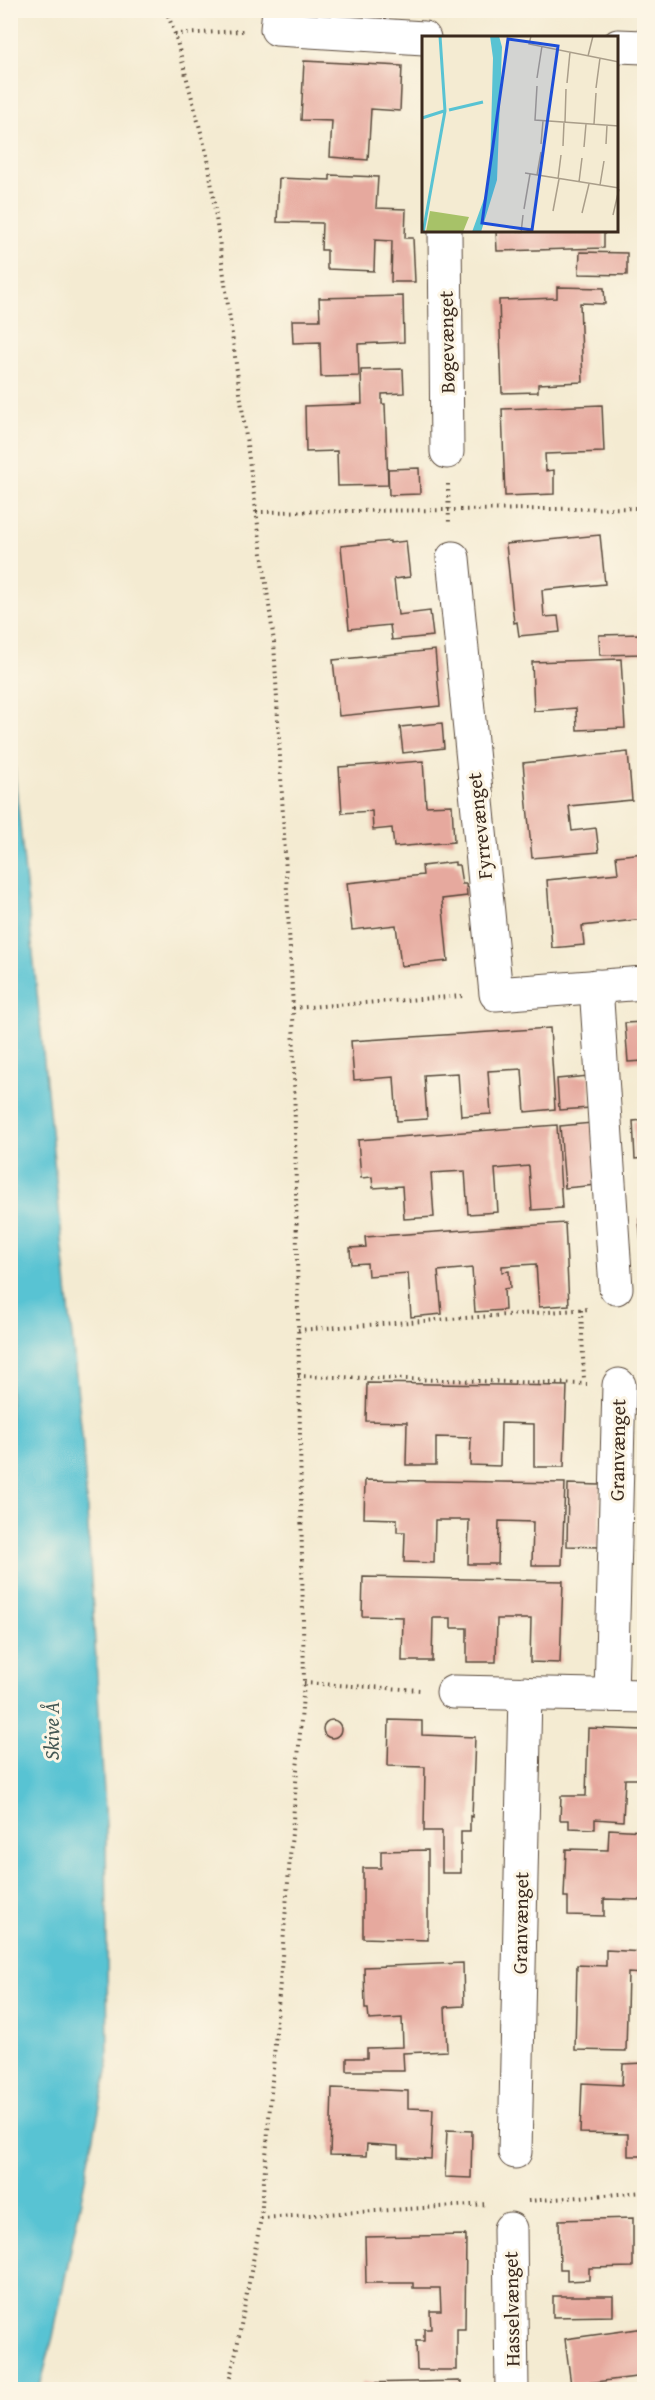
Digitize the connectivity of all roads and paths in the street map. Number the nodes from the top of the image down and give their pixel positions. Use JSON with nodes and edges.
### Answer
{"nodes":[{"id":1,"x":166,"y":10,"type":"edge"},
{"id":2,"x":278,"y":20,"type":"edge"},
{"id":3,"x":175,"y":34,"type":"junction"},
{"id":4,"x":422,"y":38,"type":"edge"},
{"id":5,"x":619,"y":46,"type":"edge"},
{"id":6,"x":645,"y":47,"type":"edge"},
{"id":7,"x":445,"y":232,"type":"edge"},
{"id":8,"x":447,"y":452,"type":"joint"},
{"id":9,"x":645,"y":508,"type":"edge"},
{"id":10,"x":448,"y":509,"type":"junction"},
{"id":11,"x":256,"y":512,"type":"junction"},
{"id":12,"x":453,"y":558,"type":"joint"},
{"id":13,"x":645,"y":983,"type":"edge"},
{"id":14,"x":596,"y":986,"type":"junction"},
{"id":15,"x":496,"y":993,"type":"junction"},
{"id":16,"x":293,"y":1008,"type":"junction"},
{"id":17,"x":604,"y":1299,"type":"joint"},
{"id":18,"x":581,"y":1310,"type":"junction"},
{"id":19,"x":298,"y":1330,"type":"junction"},
{"id":20,"x":298,"y":1376,"type":"junction"},
{"id":21,"x":584,"y":1384,"type":"junction"},
{"id":22,"x":619,"y":1385,"type":"joint"},
{"id":23,"x":304,"y":1683,"type":"junction"},
{"id":24,"x":453,"y":1692,"type":"joint"},
{"id":25,"x":525,"y":1693,"type":"junction"},
{"id":26,"x":611,"y":1695,"type":"junction"},
{"id":27,"x":645,"y":1696,"type":"edge"},
{"id":28,"x":515,"y":2152,"type":"dead end"},
{"id":29,"x":645,"y":2192,"type":"edge"},
{"id":30,"x":510,"y":2216,"type":"junction"},
{"id":31,"x":261,"y":2218,"type":"junction"},
{"id":32,"x":227,"y":2390,"type":"edge"},
{"id":33,"x":512,"y":2390,"type":"edge"}],
"edges":[{"from":1,"to":3,"type":"path"},
{"from":2,"to":3,"type":"path"},
{"from":2,"to":4,"type":"street"},
{"from":3,"to":11,"type":"path"},
{"from":5,"to":6,"type":"street"},
{"from":7,"to":8,"type":"street","name":"Bøgevænget"},
{"from":8,"to":10,"type":"path"},
{"from":9,"to":10,"type":"path"},
{"from":10,"to":11,"type":"path"},
{"from":10,"to":12,"type":"path"},
{"from":11,"to":16,"type":"path"},
{"from":12,"to":15,"type":"street","name":"Fyrrevænget"},
{"from":13,"to":14,"type":"street"},
{"from":14,"to":15,"type":"street"},
{"from":14,"to":17,"type":"street"},
{"from":15,"to":16,"type":"path"},
{"from":16,"to":19,"type":"path"},
{"from":17,"to":18,"type":"path"},
{"from":18,"to":19,"type":"path"},
{"from":18,"to":21,"type":"path"},
{"from":19,"to":20,"type":"path"},
{"from":20,"to":21,"type":"path"},
{"from":20,"to":23,"type":"path"},
{"from":21,"to":22,"type":"path"},
{"from":22,"to":26,"type":"street","name":"Granvænget"},
{"from":23,"to":24,"type":"path"},
{"from":23,"to":31,"type":"path"},
{"from":24,"to":25,"type":"street"},
{"from":25,"to":26,"type":"street"},
{"from":25,"to":28,"type":"street","name":"Granvænget"},
{"from":26,"to":27,"type":"street"},
{"from":29,"to":30,"type":"path"},
{"from":30,"to":31,"type":"path"},
{"from":30,"to":33,"type":"street","name":"Hasselvænget"},
{"from":31,"to":32,"type":"path"}]}
